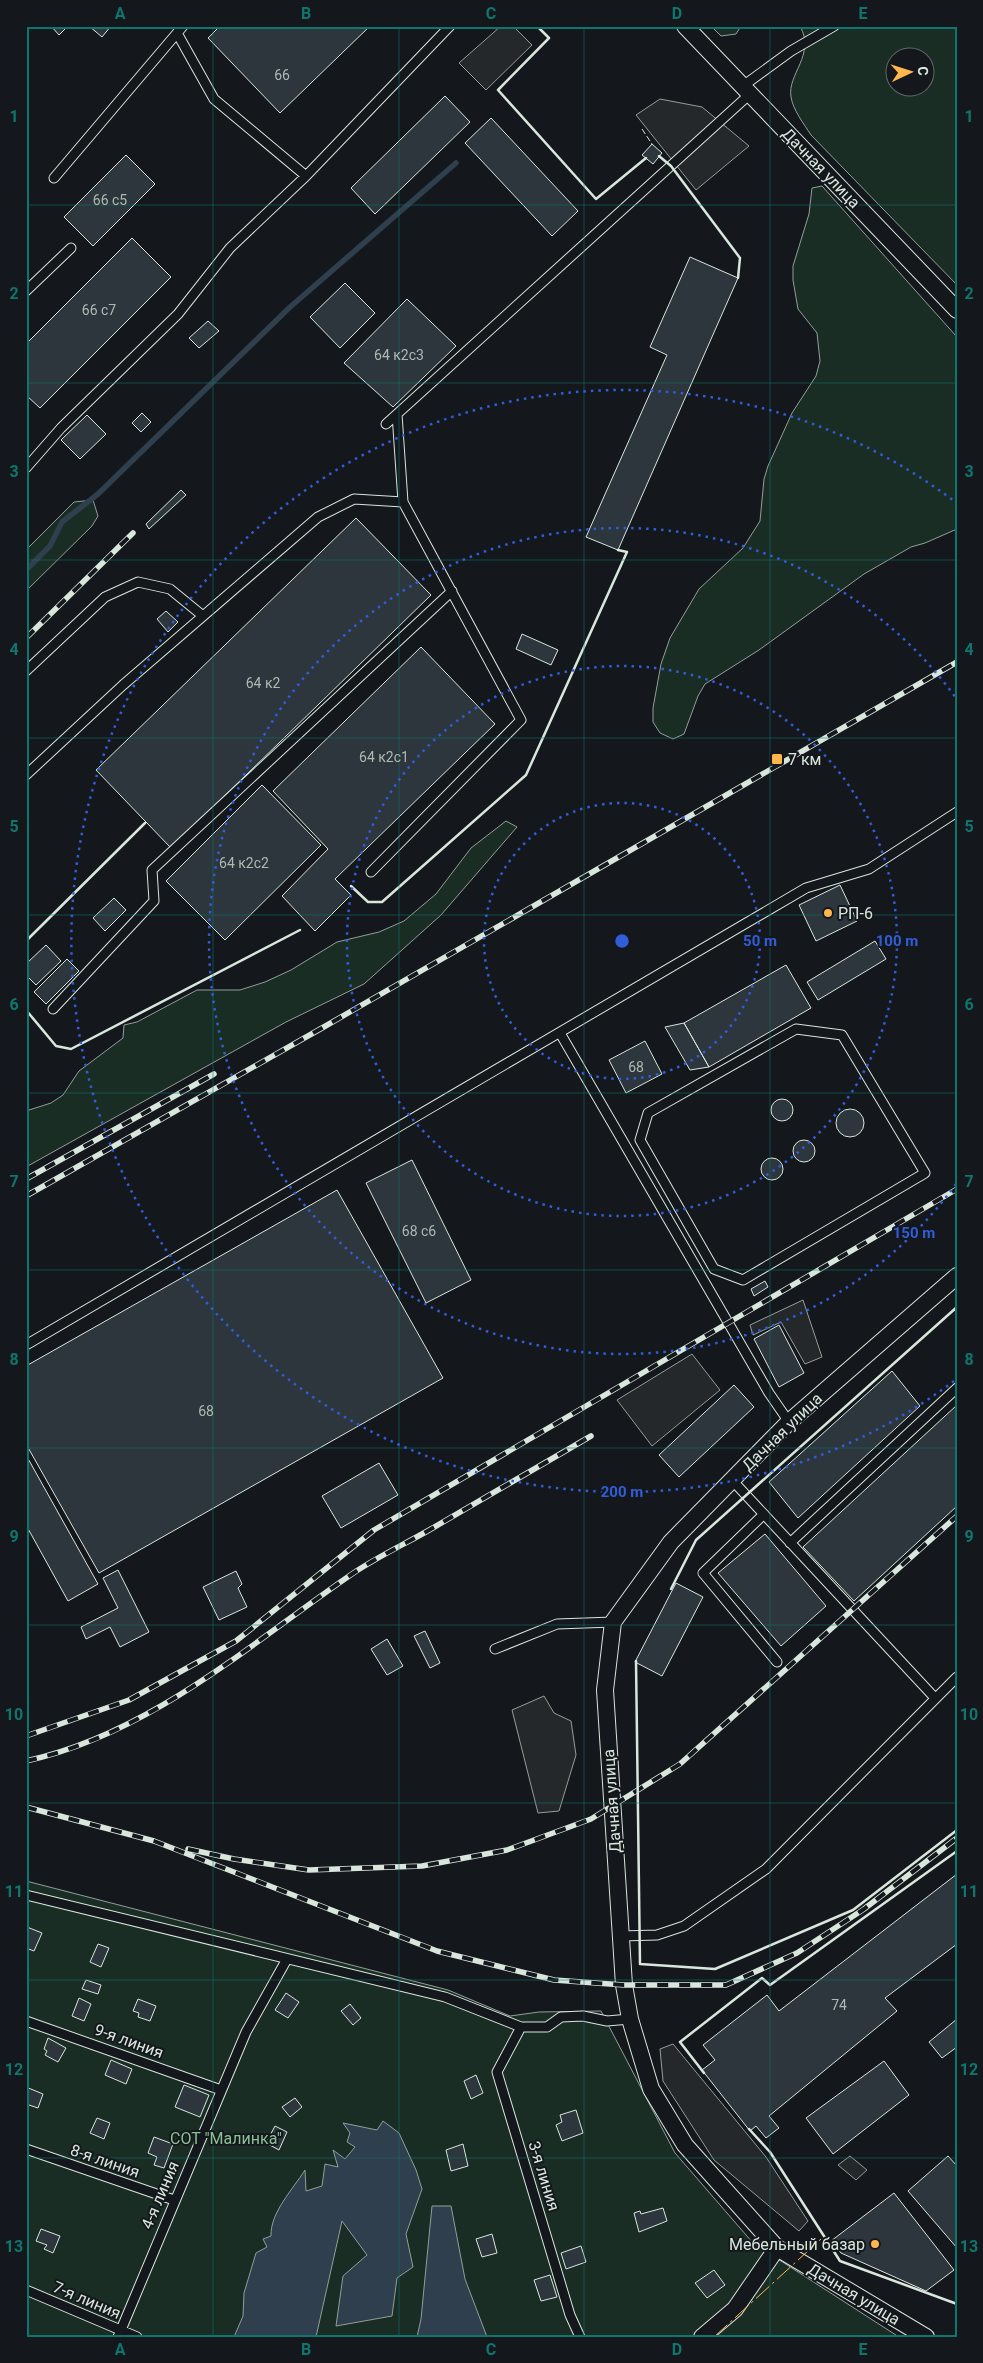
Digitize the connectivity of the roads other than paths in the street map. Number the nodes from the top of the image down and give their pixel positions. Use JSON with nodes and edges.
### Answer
{"nodes":[{"id":1,"x":450,"y":26,"type":"edge"},
{"id":2,"x":684,"y":26,"type":"edge"},
{"id":3,"x":834,"y":26,"type":"edge"},
{"id":4,"x":180,"y":30,"type":"edge"},
{"id":5,"x":746,"y":90,"type":"junction"},
{"id":6,"x":306,"y":176,"type":"junction"},
{"id":7,"x":54,"y":178,"type":"dead end"},
{"id":8,"x":71,"y":248,"type":"dead end"},
{"id":9,"x":26,"y":291,"type":"edge"},
{"id":10,"x":957,"y":310,"type":"edge"},
{"id":11,"x":397,"y":414,"type":"junction"},
{"id":12,"x":386,"y":424,"type":"dead end"},
{"id":13,"x":26,"y":468,"type":"edge"},
{"id":14,"x":403,"y":502,"type":"junction"},
{"id":15,"x":452,"y":591,"type":"junction"},
{"id":16,"x":203,"y":616,"type":"junction"},
{"id":17,"x":26,"y":671,"type":"edge"},
{"id":18,"x":26,"y":775,"type":"edge"},
{"id":19,"x":957,"y":812,"type":"edge"},
{"id":20,"x":371,"y":872,"type":"dead end"},
{"id":21,"x":53,"y":1009,"type":"dead end"},
{"id":22,"x":560,"y":1033,"type":"junction"},
{"id":23,"x":714,"y":1269,"type":"joint"},
{"id":24,"x":957,"y":1276,"type":"edge"},
{"id":25,"x":26,"y":1345,"type":"edge"},
{"id":26,"x":957,"y":1388,"type":"edge"},
{"id":27,"x":789,"y":1422,"type":"junction"},
{"id":28,"x":732,"y":1480,"type":"junction"},
{"id":29,"x":764,"y":1514,"type":"junction"},
{"id":30,"x":790,"y":1542,"type":"junction"},
{"id":31,"x":613,"y":1622,"type":"junction"},
{"id":32,"x":495,"y":1649,"type":"dead end"},
{"id":33,"x":777,"y":1662,"type":"dead end"},
{"id":34,"x":957,"y":1677,"type":"edge"},
{"id":35,"x":935,"y":1698,"type":"junction"},
{"id":36,"x":26,"y":1895,"type":"edge"},
{"id":37,"x":620,"y":1936,"type":"junction"},
{"id":38,"x":287,"y":1959,"type":"junction"},
{"id":39,"x":26,"y":2020,"type":"edge"},
{"id":40,"x":630,"y":2020,"type":"junction"},
{"id":41,"x":521,"y":2027,"type":"junction"},
{"id":42,"x":221,"y":2090,"type":"junction"},
{"id":43,"x":26,"y":2149,"type":"edge"},
{"id":44,"x":174,"y":2200,"type":"junction"},
{"id":45,"x":777,"y":2248,"type":"junction"},
{"id":46,"x":26,"y":2290,"type":"edge"},
{"id":47,"x":119,"y":2333,"type":"edge"},
{"id":48,"x":137,"y":2337,"type":"edge"},
{"id":49,"x":580,"y":2337,"type":"edge"},
{"id":50,"x":702,"y":2337,"type":"edge"},
{"id":51,"x":926,"y":2337,"type":"edge"}],
"edges":[{"from":1,"to":6,"type":"lane"},
{"from":2,"to":5,"type":"street","name":"Дачная улица"},
{"from":3,"to":5,"type":"lane"},
{"from":4,"to":6,"type":"lane"},
{"from":4,"to":7,"type":"lane"},
{"from":5,"to":10,"type":"street","name":"Дачная улица"},
{"from":5,"to":11,"type":"lane"},
{"from":6,"to":13,"type":"lane"},
{"from":8,"to":9,"type":"lane"},
{"from":11,"to":12,"type":"lane"},
{"from":11,"to":14,"type":"lane"},
{"from":14,"to":15,"type":"lane"},
{"from":14,"to":16,"type":"lane"},
{"from":15,"to":20,"type":"lane"},
{"from":15,"to":21,"type":"lane"},
{"from":16,"to":17,"type":"lane"},
{"from":16,"to":18,"type":"lane"},
{"from":19,"to":22,"type":"lane"},
{"from":22,"to":25,"type":"lane"},
{"from":22,"to":27,"type":"lane"},
{"from":23,"to":23,"type":"lane"},
{"from":24,"to":27,"type":"street","name":"Дачная улица"},
{"from":26,"to":30,"type":"lane"},
{"from":27,"to":28,"type":"street","name":"Дачная улица"},
{"from":28,"to":29,"type":"lane"},
{"from":28,"to":31,"type":"street","name":"Дачная улица"},
{"from":29,"to":30,"type":"lane"},
{"from":29,"to":33,"type":"lane"},
{"from":30,"to":35,"type":"lane"},
{"from":31,"to":32,"type":"lane"},
{"from":31,"to":37,"type":"street","name":"Дачная улица"},
{"from":34,"to":35,"type":"lane"},
{"from":35,"to":37,"type":"lane"},
{"from":36,"to":38,"type":"lane"},
{"from":37,"to":40,"type":"street","name":"Дачная улица"},
{"from":38,"to":41,"type":"lane"},
{"from":38,"to":42,"type":"lane","name":"4-я линия"},
{"from":39,"to":42,"type":"lane","name":"9-я линия"},
{"from":40,"to":41,"type":"lane"},
{"from":40,"to":45,"type":"street","name":"Дачная улица"},
{"from":41,"to":49,"type":"lane","name":"3-я линия"},
{"from":42,"to":44,"type":"lane","name":"4-я линия"},
{"from":43,"to":44,"type":"lane","name":"8-я линия"},
{"from":44,"to":47,"type":"lane","name":"4-я линия"},
{"from":45,"to":50,"type":"street"},
{"from":45,"to":51,"type":"street","name":"Дачная улица"},
{"from":46,"to":47,"type":"lane","name":"7-я линия"},
{"from":47,"to":48,"type":"lane","name":"7-я линия"}]}
